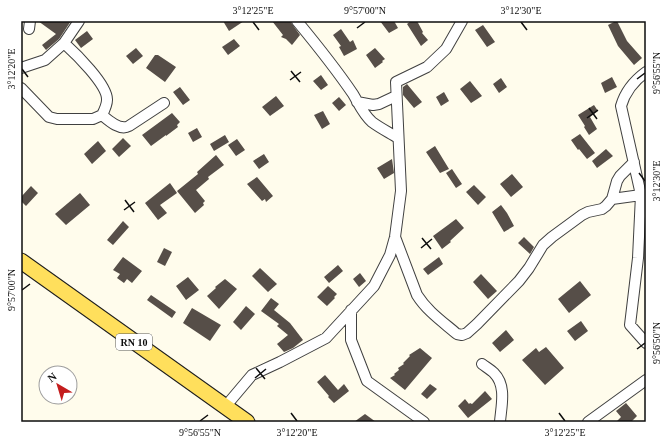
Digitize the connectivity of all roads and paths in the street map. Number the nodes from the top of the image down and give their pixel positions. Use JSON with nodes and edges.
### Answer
{"nodes":[{"id":1,"x":79,"y":21,"type":"edge"},
{"id":2,"x":297,"y":21,"type":"edge"},
{"id":3,"x":462,"y":21,"type":"edge"},
{"id":4,"x":64,"y":43,"type":"junction"},
{"id":5,"x":21,"y":68,"type":"edge"},
{"id":6,"x":646,"y":72,"type":"edge"},
{"id":7,"x":21,"y":88,"type":"edge"},
{"id":8,"x":396,"y":96,"type":"junction"},
{"id":9,"x":164,"y":102,"type":"dead end"},
{"id":10,"x":357,"y":102,"type":"junction"},
{"id":11,"x":102,"y":115,"type":"junction"},
{"id":12,"x":398,"y":138,"type":"junction"},
{"id":13,"x":634,"y":162,"type":"junction"},
{"id":14,"x":641,"y":195,"type":"junction"},
{"id":15,"x":612,"y":199,"type":"junction"},
{"id":16,"x":395,"y":237,"type":"junction"},
{"id":17,"x":21,"y":261,"type":"edge"},
{"id":18,"x":351,"y":310,"type":"junction"},
{"id":19,"x":646,"y":343,"type":"edge"},
{"id":20,"x":482,"y":364,"type":"dead end"},
{"id":21,"x":646,"y":380,"type":"edge"},
{"id":22,"x":225,"y":407,"type":"junction"},
{"id":23,"x":247,"y":422,"type":"edge"},
{"id":24,"x":424,"y":422,"type":"edge"},
{"id":25,"x":500,"y":422,"type":"edge"},
{"id":26,"x":588,"y":422,"type":"edge"}],
"edges":[{"from":1,"to":4,"type":"street"},
{"from":2,"to":10,"type":"street"},
{"from":3,"to":8,"type":"street"},
{"from":4,"to":5,"type":"street"},
{"from":4,"to":11,"type":"street"},
{"from":6,"to":13,"type":"street"},
{"from":7,"to":11,"type":"street"},
{"from":8,"to":10,"type":"street"},
{"from":8,"to":12,"type":"street"},
{"from":9,"to":11,"type":"street"},
{"from":10,"to":12,"type":"street"},
{"from":12,"to":16,"type":"street"},
{"from":13,"to":14,"type":"street"},
{"from":13,"to":15,"type":"street"},
{"from":14,"to":15,"type":"street"},
{"from":14,"to":19,"type":"street"},
{"from":15,"to":16,"type":"street"},
{"from":16,"to":18,"type":"street"},
{"from":17,"to":22,"type":"main road","number":"RN 10"},
{"from":18,"to":22,"type":"street"},
{"from":18,"to":24,"type":"street"},
{"from":20,"to":25,"type":"street"},
{"from":21,"to":26,"type":"street"},
{"from":22,"to":23,"type":"main road","number":"RN 10"}]}
